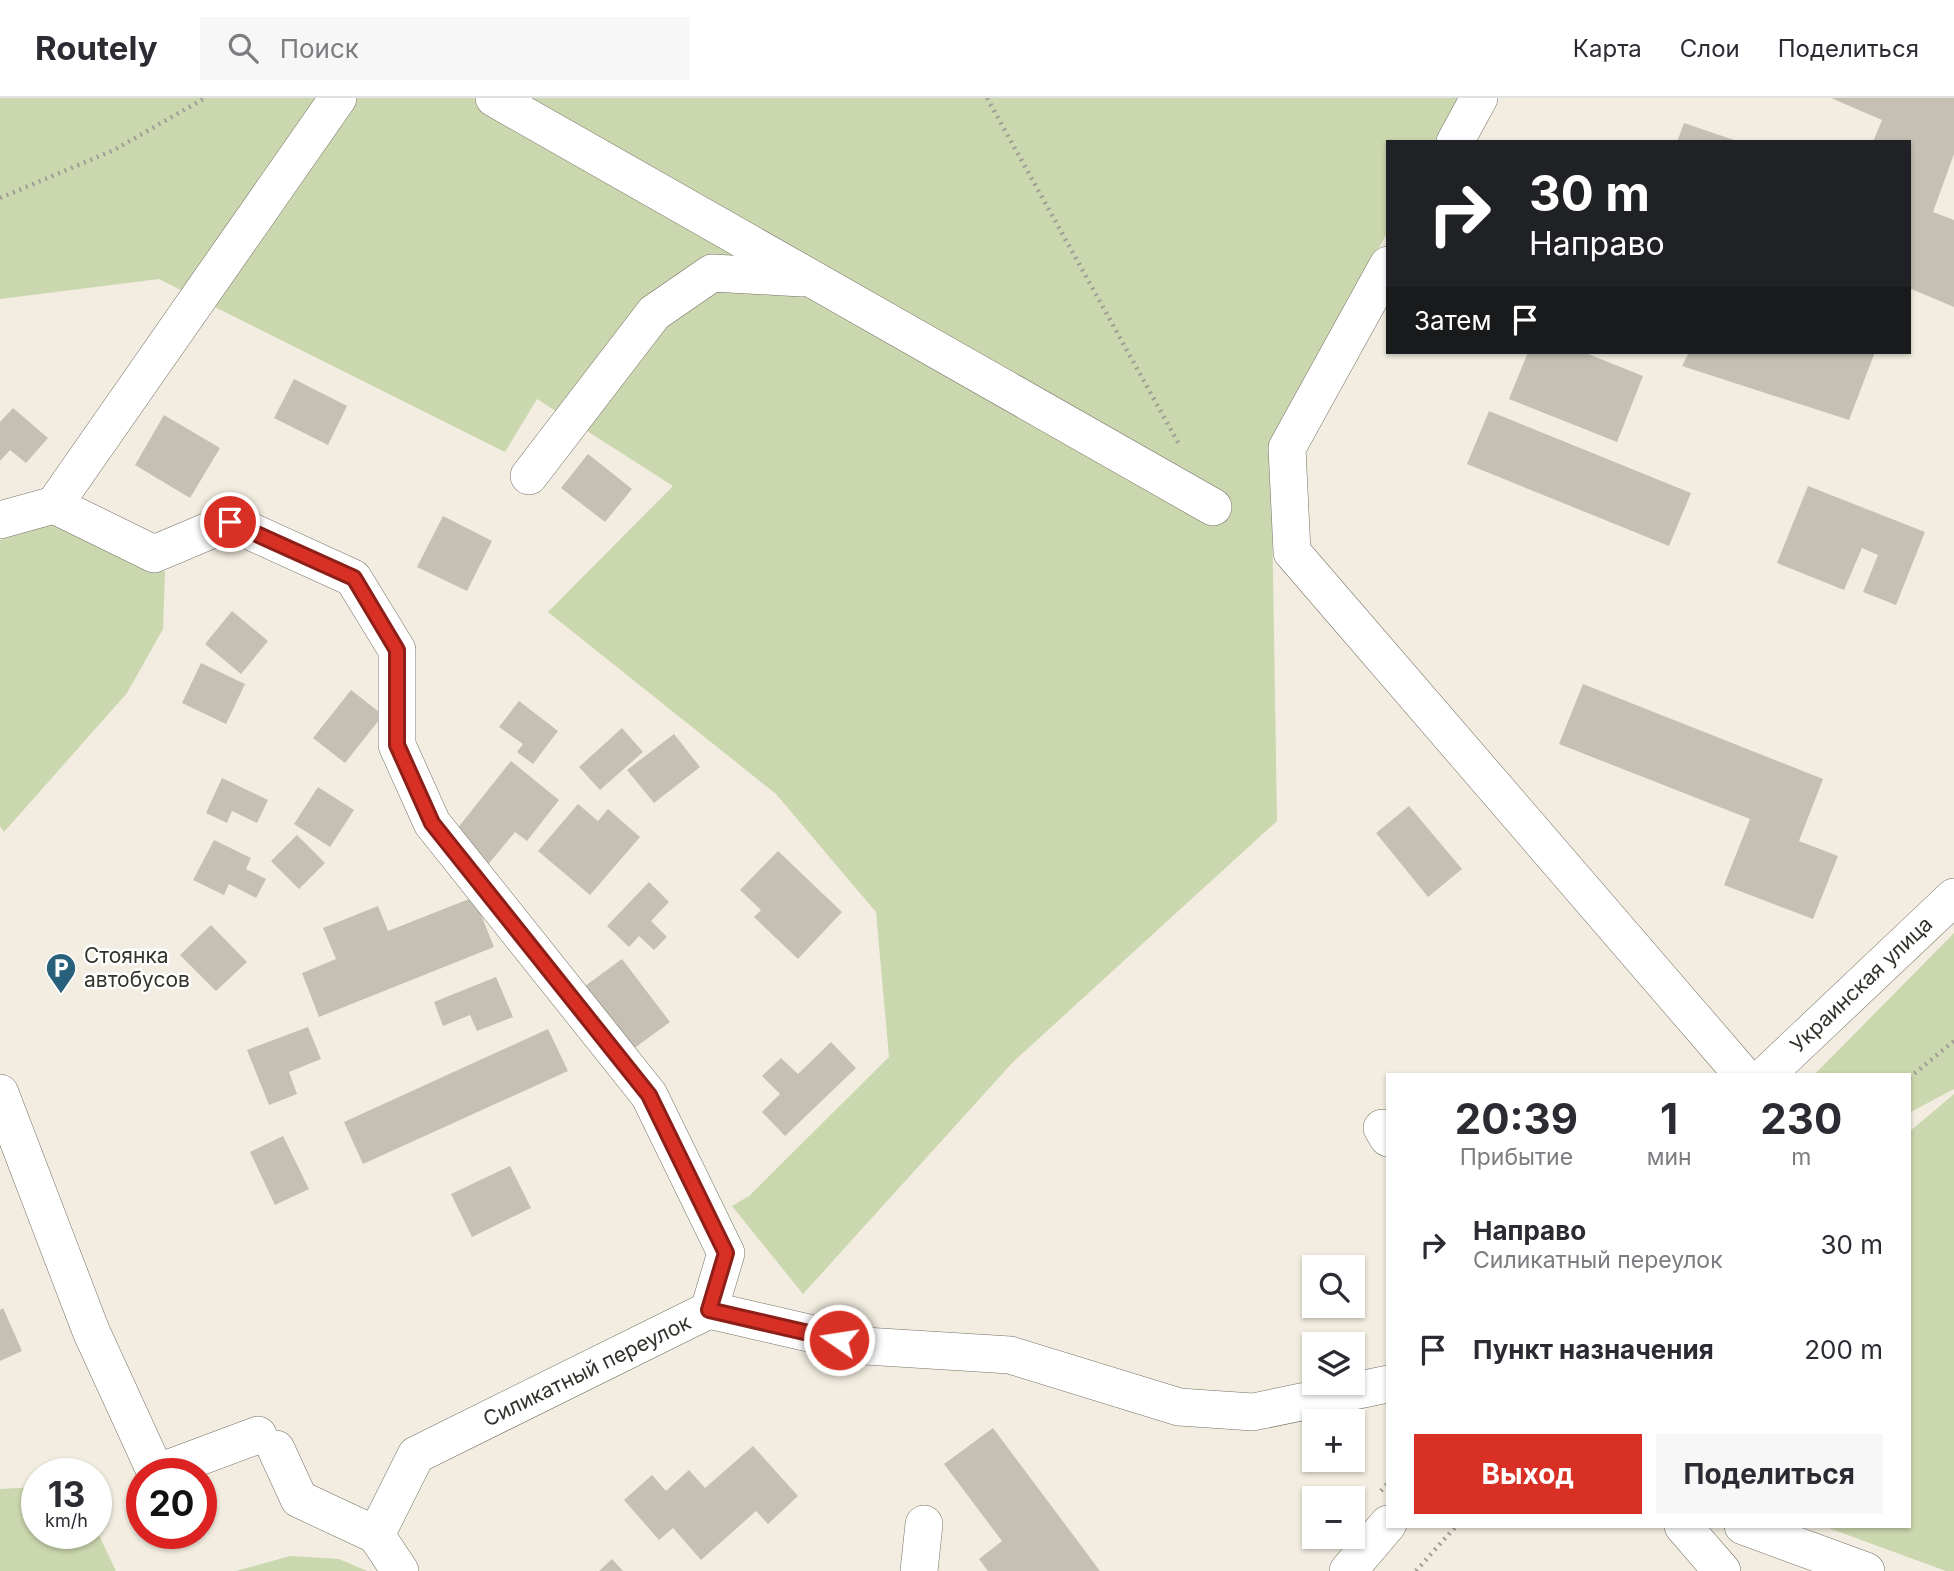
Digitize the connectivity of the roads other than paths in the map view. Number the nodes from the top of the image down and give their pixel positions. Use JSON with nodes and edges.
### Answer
{"nodes":[{"id":1,"x":338,"y":98,"type":"edge"},
{"id":2,"x":494,"y":98,"type":"edge"},
{"id":3,"x":1479,"y":98,"type":"edge"},
{"id":4,"x":1456,"y":140,"type":"edge"},
{"id":5,"x":1386,"y":269,"type":"edge"},
{"id":6,"x":810,"y":278,"type":"junction"},
{"id":7,"x":528,"y":476,"type":"dead end"},
{"id":8,"x":54,"y":505,"type":"junction"},
{"id":9,"x":1213,"y":507,"type":"dead end"},
{"id":10,"x":0,"y":520,"type":"edge"},
{"id":11,"x":1954,"y":897,"type":"edge"},
{"id":12,"x":1741,"y":1073,"type":"edge"},
{"id":13,"x":1768,"y":1073,"type":"edge"},
{"id":14,"x":0,"y":1093,"type":"edge"},
{"id":15,"x":709,"y":1310,"type":"junction"},
{"id":16,"x":1386,"y":1384,"type":"edge"},
{"id":17,"x":924,"y":1524,"type":"dead end"},
{"id":18,"x":1386,"y":1526,"type":"edge"},
{"id":19,"x":1685,"y":1528,"type":"edge"},
{"id":20,"x":1748,"y":1528,"type":"edge"},
{"id":21,"x":376,"y":1535,"type":"junction"},
{"id":22,"x":400,"y":1571,"type":"edge"},
{"id":23,"x":919,"y":1571,"type":"edge"},
{"id":24,"x":1348,"y":1571,"type":"edge"},
{"id":25,"x":1722,"y":1571,"type":"edge"},
{"id":26,"x":1866,"y":1571,"type":"edge"}],
"edges":[{"from":1,"to":8,"type":"street"},
{"from":2,"to":6,"type":"street"},
{"from":3,"to":4,"type":"street"},
{"from":5,"to":12,"type":"street"},
{"from":6,"to":7,"type":"street"},
{"from":6,"to":9,"type":"street"},
{"from":8,"to":10,"type":"street"},
{"from":8,"to":15,"type":"street","name":"Силикатный переулок"},
{"from":11,"to":13,"type":"street","name":"Украинская улица"},
{"from":14,"to":21,"type":"street"},
{"from":15,"to":16,"type":"street"},
{"from":15,"to":21,"type":"street","name":"Силикатный переулок"},
{"from":17,"to":23,"type":"street"},
{"from":18,"to":24,"type":"street"},
{"from":19,"to":25,"type":"street"},
{"from":20,"to":26,"type":"street"},
{"from":21,"to":22,"type":"street"}]}
